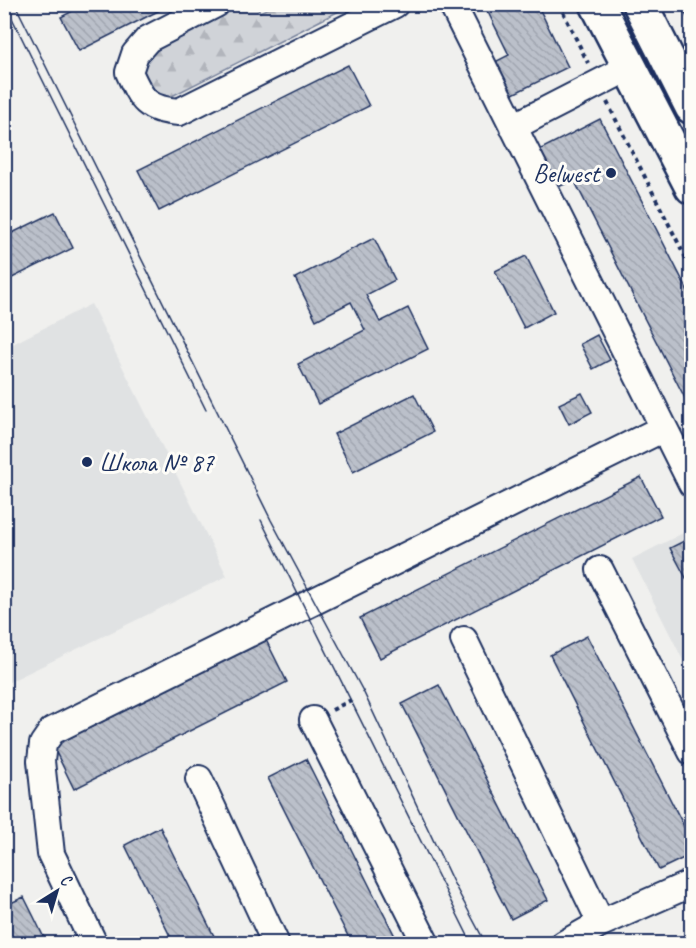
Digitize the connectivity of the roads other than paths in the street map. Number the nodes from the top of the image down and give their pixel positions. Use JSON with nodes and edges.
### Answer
{"nodes":[{"id":1,"x":216,"y":4,"type":"edge"},
{"id":2,"x":395,"y":4,"type":"edge"},
{"id":3,"x":452,"y":4,"type":"edge"},
{"id":4,"x":597,"y":4,"type":"edge"},
{"id":5,"x":640,"y":4,"type":"edge"},
{"id":6,"x":682,"y":66,"type":"edge"},
{"id":7,"x":628,"y":68,"type":"junction"},
{"id":8,"x":692,"y":107,"type":"edge"},
{"id":9,"x":513,"y":127,"type":"junction"},
{"id":10,"x":692,"y":187,"type":"edge"},
{"id":11,"x":664,"y":428,"type":"junction"},
{"id":12,"x":692,"y":484,"type":"edge"},
{"id":13,"x":600,"y":570,"type":"dead end"},
{"id":14,"x":465,"y":640,"type":"dead end"},
{"id":15,"x":313,"y":720,"type":"dead end"},
{"id":16,"x":692,"y":752,"type":"edge"},
{"id":17,"x":199,"y":780,"type":"dead end"},
{"id":18,"x":691,"y":885,"type":"edge"},
{"id":19,"x":601,"y":923,"type":"junction"},
{"id":20,"x":94,"y":944,"type":"edge"},
{"id":21,"x":276,"y":944,"type":"edge"},
{"id":22,"x":426,"y":944,"type":"edge"},
{"id":23,"x":564,"y":944,"type":"edge"}],
"edges":[{"from":1,"to":2,"type":"lane"},
{"from":3,"to":9,"type":"lane"},
{"from":4,"to":7,"type":"main road"},
{"from":5,"to":6,"type":"main road"},
{"from":6,"to":8,"type":"main road"},
{"from":7,"to":9,"type":"lane"},
{"from":7,"to":10,"type":"main road"},
{"from":9,"to":11,"type":"lane"},
{"from":11,"to":12,"type":"lane"},
{"from":11,"to":20,"type":"lane"},
{"from":13,"to":16,"type":"lane"},
{"from":14,"to":19,"type":"lane"},
{"from":15,"to":22,"type":"lane"},
{"from":17,"to":21,"type":"lane"},
{"from":18,"to":19,"type":"lane"},
{"from":19,"to":23,"type":"lane"}]}
